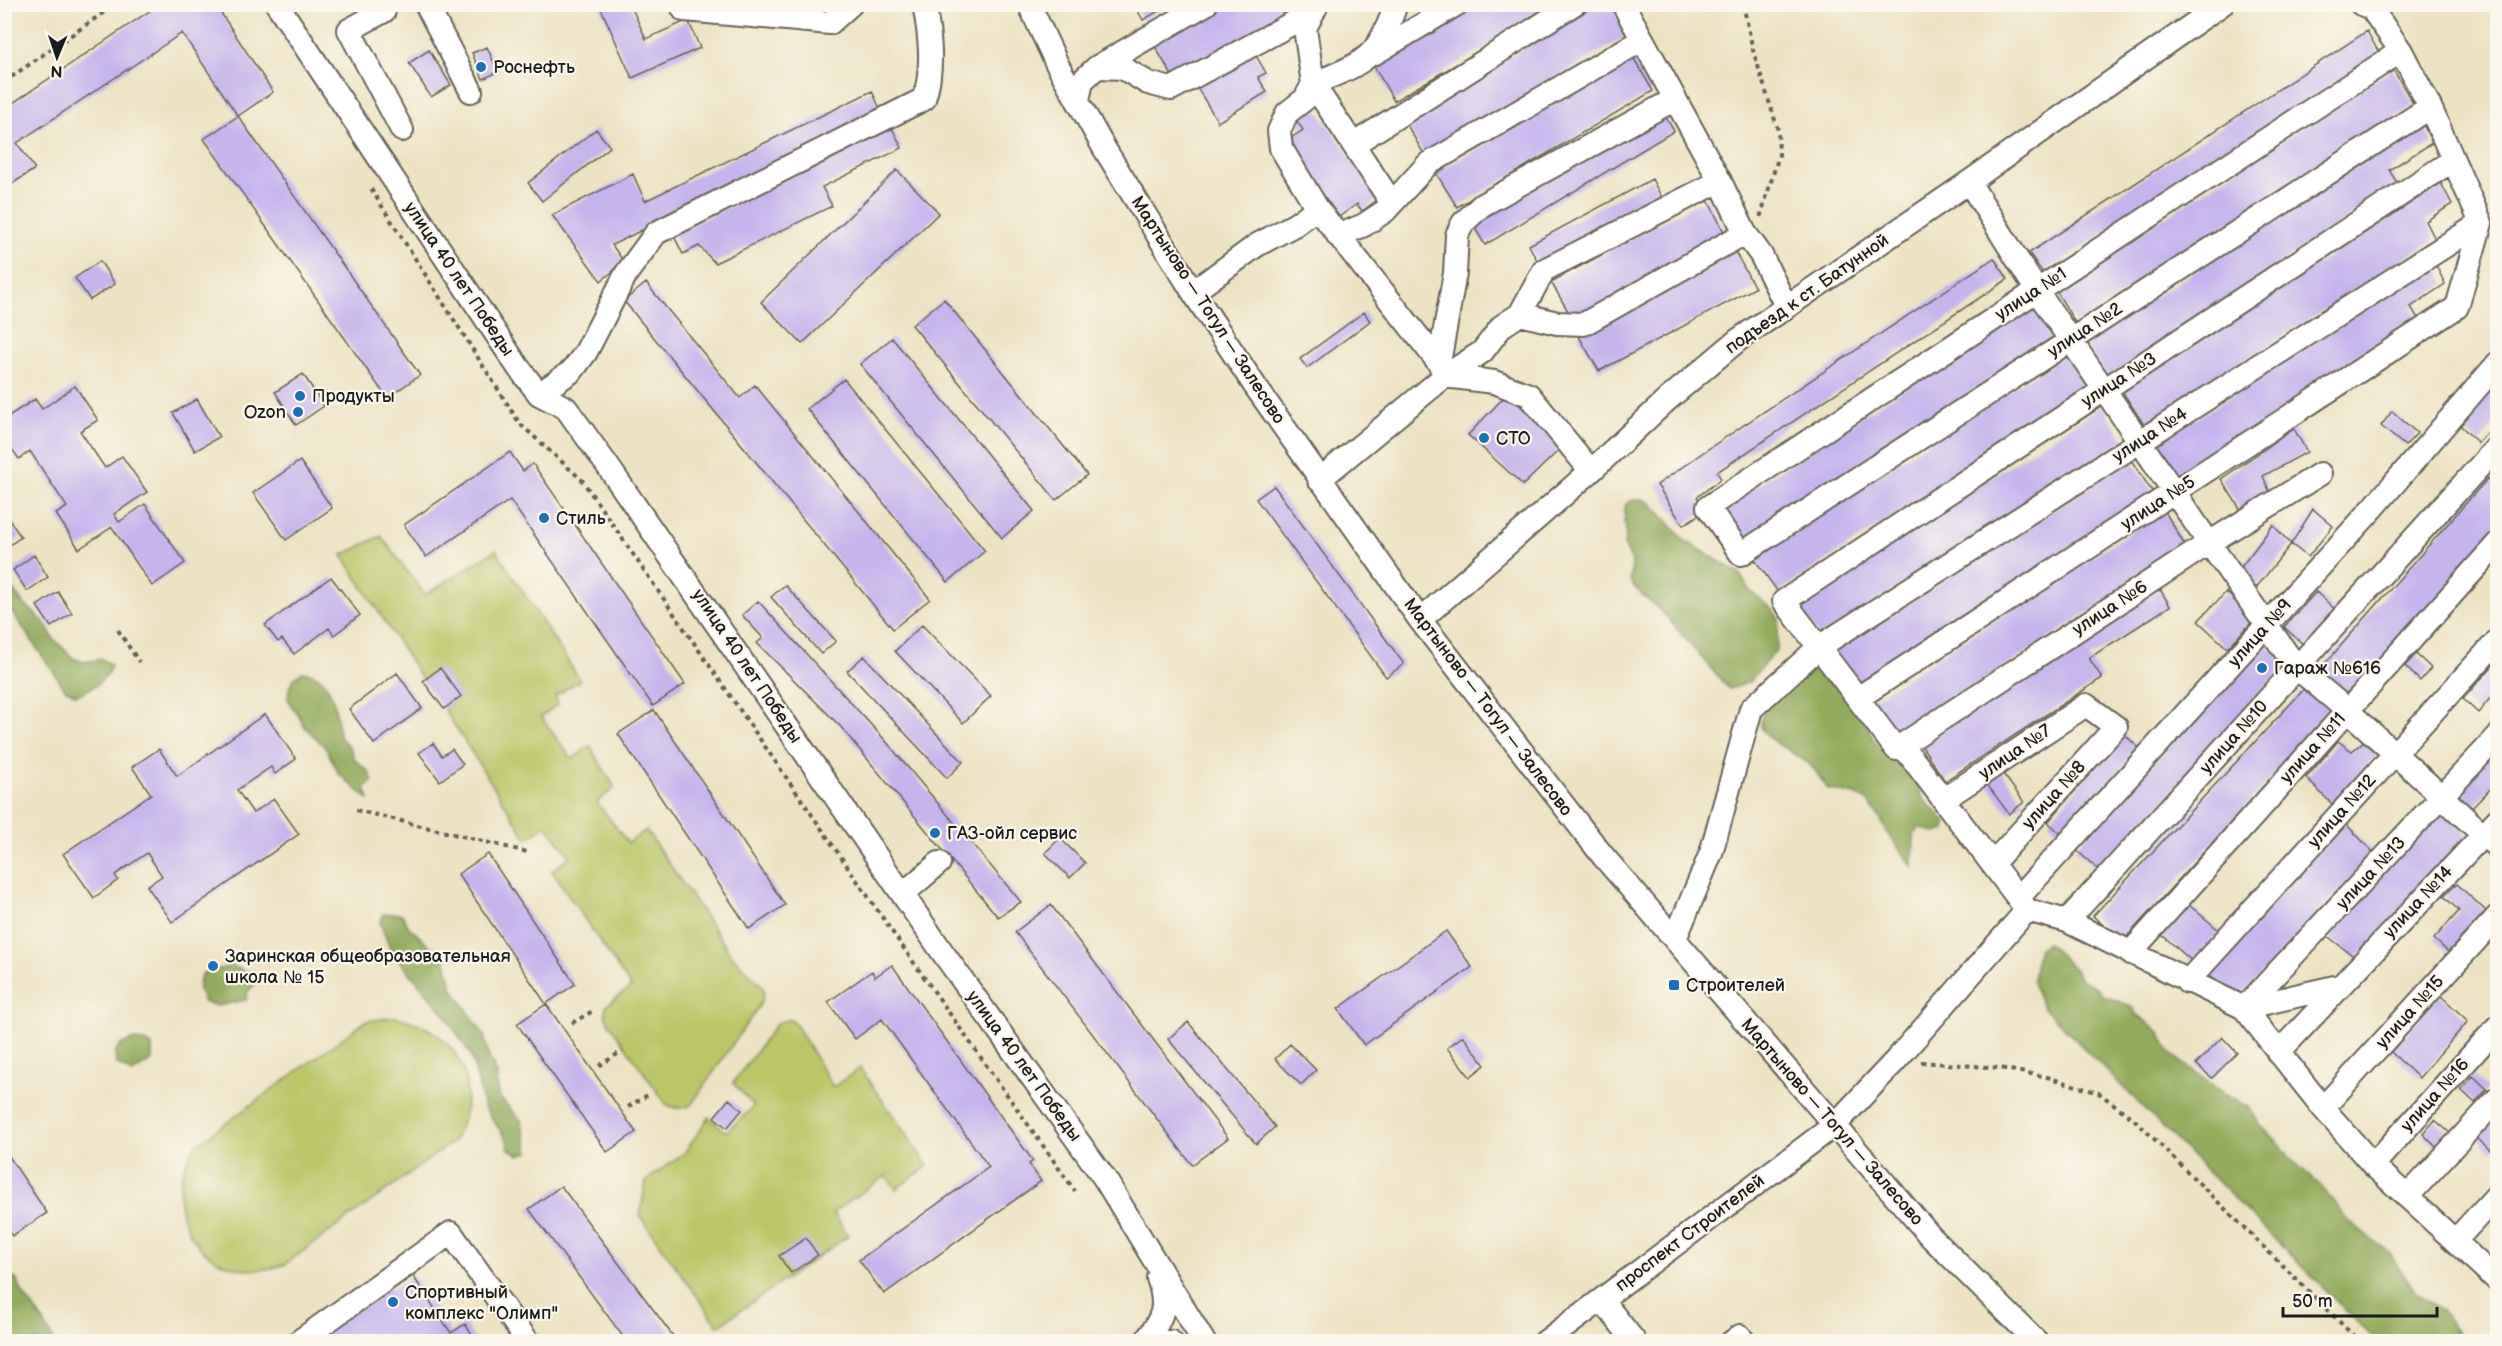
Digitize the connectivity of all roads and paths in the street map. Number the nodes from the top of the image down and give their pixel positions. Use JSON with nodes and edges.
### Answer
{"nodes":[{"id":1,"x":116,"y":4,"type":"edge"},
{"id":2,"x":277,"y":4,"type":"edge"},
{"id":3,"x":426,"y":4,"type":"edge"},
{"id":4,"x":681,"y":4,"type":"edge"},
{"id":5,"x":851,"y":4,"type":"edge"},
{"id":6,"x":924,"y":4,"type":"edge"},
{"id":7,"x":1206,"y":4,"type":"edge"},
{"id":8,"x":1396,"y":4,"type":"edge"},
{"id":9,"x":1457,"y":4,"type":"edge"},
{"id":10,"x":1575,"y":4,"type":"edge"},
{"id":11,"x":1623,"y":4,"type":"edge"},
{"id":12,"x":1743,"y":4,"type":"edge"},
{"id":13,"x":2222,"y":4,"type":"edge"},
{"id":14,"x":2361,"y":4,"type":"edge"},
{"id":15,"x":1033,"y":6,"type":"edge"},
{"id":16,"x":387,"y":7,"type":"edge"},
{"id":17,"x":1315,"y":8,"type":"edge"},
{"id":18,"x":1642,"y":40,"type":"junction"},
{"id":19,"x":2401,"y":51,"type":"junction"},
{"id":20,"x":1371,"y":56,"type":"junction"},
{"id":21,"x":1097,"y":67,"type":"junction"},
{"id":22,"x":4,"y":82,"type":"edge"},
{"id":23,"x":1313,"y":84,"type":"junction"},
{"id":24,"x":471,"y":91,"type":"dead end"},
{"id":25,"x":1676,"y":99,"type":"junction"},
{"id":26,"x":1078,"y":100,"type":"junction"},
{"id":27,"x":2430,"y":106,"type":"junction"},
{"id":28,"x":402,"y":130,"type":"dead end"},
{"id":29,"x":1354,"y":144,"type":"junction"},
{"id":30,"x":2453,"y":160,"type":"junction"},
{"id":31,"x":366,"y":181,"type":"dead end"},
{"id":32,"x":1720,"y":181,"type":"junction"},
{"id":33,"x":1970,"y":182,"type":"junction"},
{"id":34,"x":1392,"y":203,"type":"junction"},
{"id":35,"x":1317,"y":208,"type":"junction"},
{"id":36,"x":2481,"y":223,"type":"junction"},
{"id":37,"x":1745,"y":233,"type":"junction"},
{"id":38,"x":1338,"y":236,"type":"junction"},
{"id":39,"x":1761,"y":255,"type":"junction"},
{"id":40,"x":2037,"y":291,"type":"junction"},
{"id":41,"x":1193,"y":292,"type":"junction"},
{"id":42,"x":1786,"y":306,"type":"junction"},
{"id":43,"x":1520,"y":314,"type":"junction"},
{"id":44,"x":2070,"y":340,"type":"junction"},
{"id":45,"x":2498,"y":363,"type":"edge"},
{"id":46,"x":1442,"y":369,"type":"junction"},
{"id":47,"x":2104,"y":390,"type":"junction"},
{"id":48,"x":539,"y":394,"type":"junction"},
{"id":49,"x":2140,"y":442,"type":"junction"},
{"id":50,"x":2498,"y":446,"type":"edge"},
{"id":51,"x":1591,"y":471,"type":"junction"},
{"id":52,"x":2320,"y":474,"type":"dead end"},
{"id":53,"x":1319,"y":480,"type":"junction"},
{"id":54,"x":2174,"y":492,"type":"junction"},
{"id":55,"x":2209,"y":543,"type":"junction"},
{"id":56,"x":2498,"y":543,"type":"edge"},
{"id":57,"x":1741,"y":554,"type":"joint"},
{"id":58,"x":1420,"y":620,"type":"junction"},
{"id":59,"x":2267,"y":625,"type":"junction"},
{"id":60,"x":118,"y":630,"type":"dead end"},
{"id":61,"x":2498,"y":640,"type":"edge"},
{"id":62,"x":1819,"y":647,"type":"junction"},
{"id":63,"x":139,"y":662,"type":"dead end"},
{"id":64,"x":2297,"y":668,"type":"junction"},
{"id":65,"x":1858,"y":698,"type":"junction"},
{"id":66,"x":2347,"y":710,"type":"junction"},
{"id":67,"x":2116,"y":727,"type":"joint"},
{"id":68,"x":2498,"y":736,"type":"edge"},
{"id":69,"x":1902,"y":745,"type":"junction"},
{"id":70,"x":2394,"y":753,"type":"junction"},
{"id":71,"x":2441,"y":798,"type":"junction"},
{"id":72,"x":1944,"y":799,"type":"junction"},
{"id":73,"x":356,"y":810,"type":"dead end"},
{"id":74,"x":2492,"y":834,"type":"edge"},
{"id":75,"x":527,"y":852,"type":"dead end"},
{"id":76,"x":939,"y":863,"type":"dead end"},
{"id":77,"x":1992,"y":864,"type":"junction"},
{"id":78,"x":903,"y":894,"type":"junction"},
{"id":79,"x":2022,"y":904,"type":"junction"},
{"id":80,"x":2498,"y":916,"type":"edge"},
{"id":81,"x":2067,"y":921,"type":"junction"},
{"id":82,"x":1675,"y":939,"type":"junction"},
{"id":83,"x":2130,"y":953,"type":"junction"},
{"id":84,"x":2187,"y":982,"type":"junction"},
{"id":85,"x":2339,"y":986,"type":"junction"},
{"id":86,"x":2244,"y":1008,"type":"junction"},
{"id":87,"x":593,"y":1011,"type":"dead end"},
{"id":88,"x":572,"y":1023,"type":"dead end"},
{"id":89,"x":2498,"y":1026,"type":"edge"},
{"id":90,"x":622,"y":1052,"type":"dead end"},
{"id":91,"x":2278,"y":1053,"type":"junction"},
{"id":92,"x":1896,"y":1060,"type":"junction"},
{"id":93,"x":599,"y":1066,"type":"dead end"},
{"id":94,"x":651,"y":1093,"type":"dead end"},
{"id":95,"x":2498,"y":1098,"type":"edge"},
{"id":96,"x":628,"y":1107,"type":"dead end"},
{"id":97,"x":2323,"y":1108,"type":"junction"},
{"id":98,"x":1836,"y":1124,"type":"junction"},
{"id":99,"x":2373,"y":1165,"type":"junction"},
{"id":100,"x":1075,"y":1191,"type":"dead end"},
{"id":101,"x":2498,"y":1194,"type":"edge"},
{"id":102,"x":2407,"y":1197,"type":"junction"},
{"id":103,"x":2454,"y":1241,"type":"junction"},
{"id":104,"x":1151,"y":1256,"type":"junction"},
{"id":105,"x":2498,"y":1281,"type":"edge"},
{"id":106,"x":1602,"y":1300,"type":"junction"},
{"id":107,"x":298,"y":1341,"type":"edge"},
{"id":108,"x":528,"y":1341,"type":"edge"},
{"id":109,"x":1145,"y":1341,"type":"edge"},
{"id":110,"x":1204,"y":1341,"type":"edge"},
{"id":111,"x":1545,"y":1341,"type":"edge"},
{"id":112,"x":1635,"y":1341,"type":"edge"},
{"id":113,"x":1732,"y":1341,"type":"edge"},
{"id":114,"x":1744,"y":1341,"type":"edge"},
{"id":115,"x":2037,"y":1341,"type":"edge"},
{"id":116,"x":2360,"y":1341,"type":"edge"}],
"edges":[{"from":1,"to":22,"type":"path"},
{"from":2,"to":48,"type":"street","name":"улица 40 лет Победы"},
{"from":3,"to":24,"type":"street"},
{"from":4,"to":5,"type":"street"},
{"from":6,"to":48,"type":"street"},
{"from":7,"to":21,"type":"street"},
{"from":8,"to":20,"type":"street"},
{"from":9,"to":20,"type":"street"},
{"from":10,"to":29,"type":"street"},
{"from":11,"to":18,"type":"street"},
{"from":12,"to":39,"type":"path"},
{"from":13,"to":33,"type":"street","name":"подъезд к ст. Батунной"},
{"from":14,"to":19,"type":"street"},
{"from":15,"to":26,"type":"street","name":"Мартыново — Тогул — Залесово"},
{"from":16,"to":28,"type":"street"},
{"from":17,"to":21,"type":"street"},
{"from":17,"to":23,"type":"street"},
{"from":18,"to":25,"type":"street"},
{"from":18,"to":34,"type":"street"},
{"from":19,"to":27,"type":"street"},
{"from":19,"to":40,"type":"street","name":"улица №1"},
{"from":20,"to":23,"type":"street"},
{"from":21,"to":26,"type":"street"},
{"from":23,"to":29,"type":"street"},
{"from":23,"to":35,"type":"street"},
{"from":25,"to":32,"type":"street"},
{"from":25,"to":46,"type":"street"},
{"from":26,"to":41,"type":"street","name":"Мартыново — Тогул — Залесово"},
{"from":27,"to":30,"type":"street"},
{"from":27,"to":44,"type":"street","name":"улица №2"},
{"from":29,"to":34,"type":"street"},
{"from":30,"to":36,"type":"street"},
{"from":30,"to":47,"type":"street","name":"улица №3"},
{"from":31,"to":100,"type":"path"},
{"from":32,"to":37,"type":"street"},
{"from":32,"to":43,"type":"street"},
{"from":33,"to":40,"type":"street"},
{"from":33,"to":42,"type":"street","name":"подъезд к ст. Батунной"},
{"from":34,"to":38,"type":"street"},
{"from":35,"to":38,"type":"street"},
{"from":35,"to":41,"type":"street"},
{"from":36,"to":49,"type":"street","name":"улица №4"},
{"from":36,"to":54,"type":"street","name":"улица №5"},
{"from":37,"to":39,"type":"street"},
{"from":37,"to":43,"type":"street"},
{"from":38,"to":46,"type":"street"},
{"from":39,"to":42,"type":"street"},
{"from":40,"to":44,"type":"street"},
{"from":40,"to":57,"type":"street","name":"улица №1"},
{"from":41,"to":53,"type":"street","name":"Мартыново — Тогул — Залесово"},
{"from":42,"to":51,"type":"street","name":"подъезд к ст. Батунной"},
{"from":43,"to":46,"type":"street"},
{"from":44,"to":47,"type":"street"},
{"from":44,"to":57,"type":"street","name":"улица №2"},
{"from":45,"to":59,"type":"street","name":"улица №9"},
{"from":46,"to":51,"type":"street"},
{"from":46,"to":53,"type":"street"},
{"from":47,"to":49,"type":"street"},
{"from":47,"to":62,"type":"street","name":"улица №3"},
{"from":48,"to":78,"type":"street","name":"улица 40 лет Победы"},
{"from":49,"to":54,"type":"street"},
{"from":49,"to":62,"type":"street","name":"улица №4"},
{"from":50,"to":64,"type":"street","name":"улица №10"},
{"from":51,"to":58,"type":"street","name":"подъезд к ст. Батунной"},
{"from":52,"to":55,"type":"street","name":"улица №6"},
{"from":53,"to":58,"type":"street","name":"Мартыново — Тогул — Залесово"},
{"from":54,"to":55,"type":"street"},
{"from":54,"to":65,"type":"street","name":"улица №5"},
{"from":55,"to":59,"type":"street"},
{"from":55,"to":69,"type":"street","name":"улица №6"},
{"from":56,"to":66,"type":"street","name":"улица №11"},
{"from":58,"to":82,"type":"street","name":"Мартыново — Тогул — Залесово"},
{"from":59,"to":64,"type":"street"},
{"from":59,"to":79,"type":"street","name":"улица №9"},
{"from":60,"to":63,"type":"path"},
{"from":61,"to":70,"type":"street","name":"улица №12"},
{"from":62,"to":65,"type":"street"},
{"from":62,"to":82,"type":"street","name":"улица №4"},
{"from":64,"to":66,"type":"street"},
{"from":64,"to":81,"type":"street","name":"улица №10"},
{"from":65,"to":69,"type":"street"},
{"from":66,"to":70,"type":"street"},
{"from":66,"to":83,"type":"street","name":"улица №11"},
{"from":67,"to":72,"type":"street","name":"улица №7"},
{"from":67,"to":77,"type":"street","name":"улица №8"},
{"from":68,"to":71,"type":"street","name":"улица №13"},
{"from":69,"to":72,"type":"street"},
{"from":70,"to":71,"type":"street"},
{"from":70,"to":84,"type":"street","name":"улица №12"},
{"from":71,"to":74,"type":"street"},
{"from":71,"to":86,"type":"street","name":"улица №13"},
{"from":72,"to":77,"type":"street"},
{"from":73,"to":75,"type":"path"},
{"from":74,"to":85,"type":"street","name":"улица №14"},
{"from":76,"to":78,"type":"street"},
{"from":77,"to":79,"type":"street"},
{"from":78,"to":104,"type":"street","name":"улица 40 лет Победы"},
{"from":79,"to":81,"type":"street"},
{"from":79,"to":92,"type":"street","name":"улица №9"},
{"from":80,"to":97,"type":"street","name":"улица №15"},
{"from":81,"to":83,"type":"street"},
{"from":82,"to":98,"type":"street","name":"Мартыново — Тогул — Залесово"},
{"from":83,"to":84,"type":"street"},
{"from":84,"to":86,"type":"street"},
{"from":85,"to":86,"type":"street"},
{"from":85,"to":91,"type":"street","name":"улица №14"},
{"from":86,"to":91,"type":"street"},
{"from":87,"to":88,"type":"path"},
{"from":89,"to":99,"type":"street","name":"улица №16"},
{"from":90,"to":93,"type":"path"},
{"from":91,"to":97,"type":"street"},
{"from":92,"to":98,"type":"street","name":"проспект Строителей"},
{"from":92,"to":116,"type":"path"},
{"from":94,"to":96,"type":"path"},
{"from":95,"to":102,"type":"street"},
{"from":97,"to":99,"type":"street"},
{"from":98,"to":106,"type":"street","name":"проспект Строителей"},
{"from":98,"to":115,"type":"street","name":"Мартыново — Тогул — Залесово"},
{"from":99,"to":102,"type":"street"},
{"from":101,"to":103,"type":"street"},
{"from":102,"to":103,"type":"street"},
{"from":103,"to":105,"type":"street"},
{"from":104,"to":109,"type":"street"},
{"from":104,"to":110,"type":"street","name":"улица 40 лет Победы"},
{"from":106,"to":111,"type":"street","name":"проспект Строителей"},
{"from":106,"to":112,"type":"street"},
{"from":107,"to":108,"type":"street"},
{"from":113,"to":114,"type":"street"}]}
